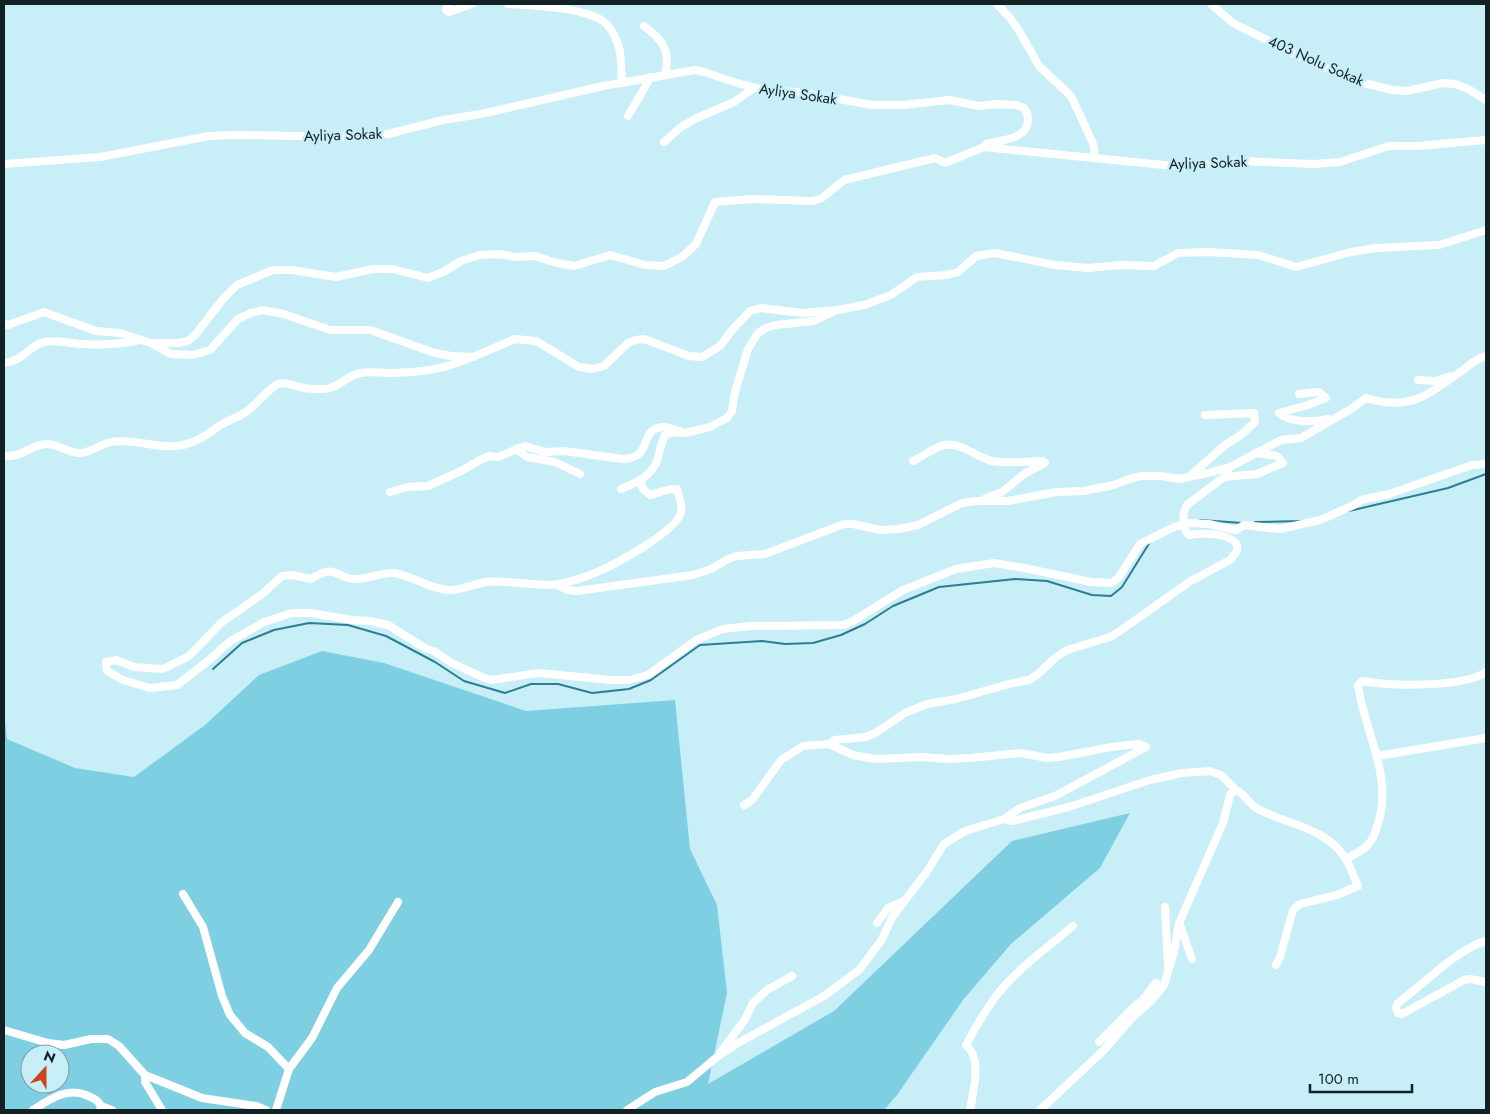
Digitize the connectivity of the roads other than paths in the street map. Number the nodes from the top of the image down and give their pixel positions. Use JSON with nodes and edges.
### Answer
{"nodes":[{"id":1,"x":449,"y":4,"type":"edge"},
{"id":2,"x":472,"y":4,"type":"edge"},
{"id":3,"x":508,"y":4,"type":"edge"},
{"id":4,"x":997,"y":4,"type":"edge"},
{"id":5,"x":1211,"y":4,"type":"edge"},
{"id":6,"x":644,"y":26,"type":"dead end"},
{"id":7,"x":665,"y":74,"type":"junction"},
{"id":8,"x":651,"y":77,"type":"junction"},
{"id":9,"x":622,"y":83,"type":"junction"},
{"id":10,"x":754,"y":88,"type":"junction"},
{"id":11,"x":1486,"y":100,"type":"edge"},
{"id":12,"x":628,"y":116,"type":"dead end"},
{"id":13,"x":1486,"y":140,"type":"edge"},
{"id":14,"x":664,"y":142,"type":"dead end"},
{"id":15,"x":984,"y":147,"type":"junction"},
{"id":16,"x":1094,"y":158,"type":"junction"},
{"id":17,"x":4,"y":164,"type":"edge"},
{"id":18,"x":1486,"y":230,"type":"edge"},
{"id":19,"x":838,"y":310,"type":"junction"},
{"id":20,"x":4,"y":324,"type":"edge"},
{"id":21,"x":141,"y":340,"type":"junction"},
{"id":22,"x":151,"y":343,"type":"junction"},
{"id":23,"x":473,"y":357,"type":"junction"},
{"id":24,"x":1485,"y":357,"type":"edge"},
{"id":25,"x":4,"y":363,"type":"edge"},
{"id":26,"x":1457,"y":374,"type":"junction"},
{"id":27,"x":1418,"y":380,"type":"dead end"},
{"id":28,"x":1299,"y":394,"type":"dead end"},
{"id":29,"x":1205,"y":415,"type":"dead end"},
{"id":30,"x":1334,"y":418,"type":"junction"},
{"id":31,"x":685,"y":433,"type":"junction"},
{"id":32,"x":516,"y":449,"type":"junction"},
{"id":33,"x":1254,"y":453,"type":"junction"},
{"id":34,"x":4,"y":456,"type":"edge"},
{"id":35,"x":913,"y":461,"type":"dead end"},
{"id":36,"x":1486,"y":464,"type":"edge"},
{"id":37,"x":1230,"y":467,"type":"junction"},
{"id":38,"x":580,"y":474,"type":"dead end"},
{"id":39,"x":1189,"y":477,"type":"junction"},
{"id":40,"x":1224,"y":477,"type":"junction"},
{"id":41,"x":640,"y":481,"type":"junction"},
{"id":42,"x":621,"y":489,"type":"dead end"},
{"id":43,"x":390,"y":492,"type":"dead end"},
{"id":44,"x":977,"y":501,"type":"junction"},
{"id":45,"x":557,"y":585,"type":"junction"},
{"id":46,"x":1486,"y":672,"type":"edge"},
{"id":47,"x":1486,"y":738,"type":"edge"},
{"id":48,"x":829,"y":744,"type":"junction"},
{"id":49,"x":1376,"y":756,"type":"junction"},
{"id":50,"x":1235,"y":789,"type":"junction"},
{"id":51,"x":744,"y":805,"type":"dead end"},
{"id":52,"x":1004,"y":819,"type":"junction"},
{"id":53,"x":1346,"y":860,"type":"junction"},
{"id":54,"x":183,"y":894,"type":"dead end"},
{"id":55,"x":903,"y":901,"type":"junction"},
{"id":56,"x":398,"y":902,"type":"dead end"},
{"id":57,"x":1165,"y":907,"type":"dead end"},
{"id":58,"x":876,"y":923,"type":"dead end"},
{"id":59,"x":1179,"y":923,"type":"junction"},
{"id":60,"x":1073,"y":926,"type":"dead end"},
{"id":61,"x":1486,"y":941,"type":"edge"},
{"id":62,"x":1192,"y":958,"type":"dead end"},
{"id":63,"x":1276,"y":965,"type":"dead end"},
{"id":64,"x":792,"y":976,"type":"dead end"},
{"id":65,"x":1168,"y":976,"type":"junction"},
{"id":66,"x":1486,"y":982,"type":"edge"},
{"id":67,"x":1156,"y":983,"type":"dead end"},
{"id":68,"x":1145,"y":1005,"type":"junction"},
{"id":69,"x":4,"y":1030,"type":"edge"},
{"id":70,"x":1099,"y":1042,"type":"dead end"},
{"id":71,"x":718,"y":1057,"type":"junction"},
{"id":72,"x":289,"y":1068,"type":"junction"},
{"id":73,"x":145,"y":1075,"type":"junction"},
{"id":74,"x":101,"y":1108,"type":"edge"},
{"id":75,"x":33,"y":1110,"type":"edge"},
{"id":76,"x":112,"y":1110,"type":"edge"},
{"id":77,"x":162,"y":1110,"type":"edge"},
{"id":78,"x":266,"y":1110,"type":"edge"},
{"id":79,"x":276,"y":1110,"type":"edge"},
{"id":80,"x":627,"y":1110,"type":"edge"},
{"id":81,"x":970,"y":1110,"type":"edge"},
{"id":82,"x":1040,"y":1110,"type":"edge"}],
"edges":[{"from":1,"to":2,"type":"street"},
{"from":3,"to":9,"type":"street"},
{"from":4,"to":16,"type":"street"},
{"from":5,"to":11,"type":"street","name":"403 Nolu Sokak"},
{"from":6,"to":7,"type":"street"},
{"from":7,"to":8,"type":"street","name":"Ayliya Sokak"},
{"from":7,"to":10,"type":"street","name":"Ayliya Sokak"},
{"from":8,"to":9,"type":"street","name":"Ayliya Sokak"},
{"from":8,"to":12,"type":"street"},
{"from":9,"to":17,"type":"street","name":"Ayliya Sokak"},
{"from":10,"to":14,"type":"street"},
{"from":10,"to":15,"type":"street","name":"Ayliya Sokak"},
{"from":13,"to":16,"type":"street","name":"Ayliya Sokak"},
{"from":15,"to":16,"type":"street","name":"Ayliya Sokak"},
{"from":15,"to":22,"type":"street"},
{"from":18,"to":19,"type":"street"},
{"from":19,"to":23,"type":"street"},
{"from":19,"to":31,"type":"street"},
{"from":20,"to":21,"type":"street"},
{"from":21,"to":22,"type":"street"},
{"from":21,"to":25,"type":"street"},
{"from":22,"to":23,"type":"street"},
{"from":23,"to":34,"type":"street"},
{"from":24,"to":26,"type":"street"},
{"from":26,"to":27,"type":"street"},
{"from":26,"to":30,"type":"street"},
{"from":28,"to":30,"type":"street"},
{"from":29,"to":39,"type":"street"},
{"from":30,"to":33,"type":"street"},
{"from":31,"to":32,"type":"street"},
{"from":31,"to":41,"type":"street"},
{"from":32,"to":38,"type":"street"},
{"from":32,"to":43,"type":"street"},
{"from":33,"to":37,"type":"street"},
{"from":33,"to":40,"type":"street"},
{"from":35,"to":44,"type":"street"},
{"from":36,"to":45,"type":"street"},
{"from":37,"to":39,"type":"street"},
{"from":37,"to":40,"type":"street"},
{"from":39,"to":44,"type":"street"},
{"from":40,"to":48,"type":"street"},
{"from":41,"to":42,"type":"street"},
{"from":41,"to":45,"type":"street"},
{"from":44,"to":45,"type":"street"},
{"from":46,"to":49,"type":"street"},
{"from":47,"to":49,"type":"street"},
{"from":48,"to":51,"type":"street"},
{"from":48,"to":52,"type":"street"},
{"from":49,"to":53,"type":"street"},
{"from":50,"to":52,"type":"street"},
{"from":50,"to":53,"type":"street"},
{"from":50,"to":59,"type":"street"},
{"from":52,"to":55,"type":"street"},
{"from":53,"to":63,"type":"street"},
{"from":54,"to":72,"type":"street"},
{"from":55,"to":58,"type":"street"},
{"from":55,"to":71,"type":"street"},
{"from":56,"to":72,"type":"street"},
{"from":57,"to":65,"type":"street"},
{"from":59,"to":62,"type":"street"},
{"from":59,"to":65,"type":"street"},
{"from":60,"to":81,"type":"street"},
{"from":61,"to":66,"type":"street"},
{"from":64,"to":71,"type":"street"},
{"from":65,"to":68,"type":"street"},
{"from":67,"to":68,"type":"street"},
{"from":68,"to":70,"type":"street"},
{"from":68,"to":82,"type":"street"},
{"from":69,"to":73,"type":"street"},
{"from":71,"to":80,"type":"street"},
{"from":72,"to":79,"type":"street"},
{"from":73,"to":77,"type":"street"},
{"from":73,"to":78,"type":"street"},
{"from":74,"to":75,"type":"street"},
{"from":74,"to":76,"type":"street"}]}
